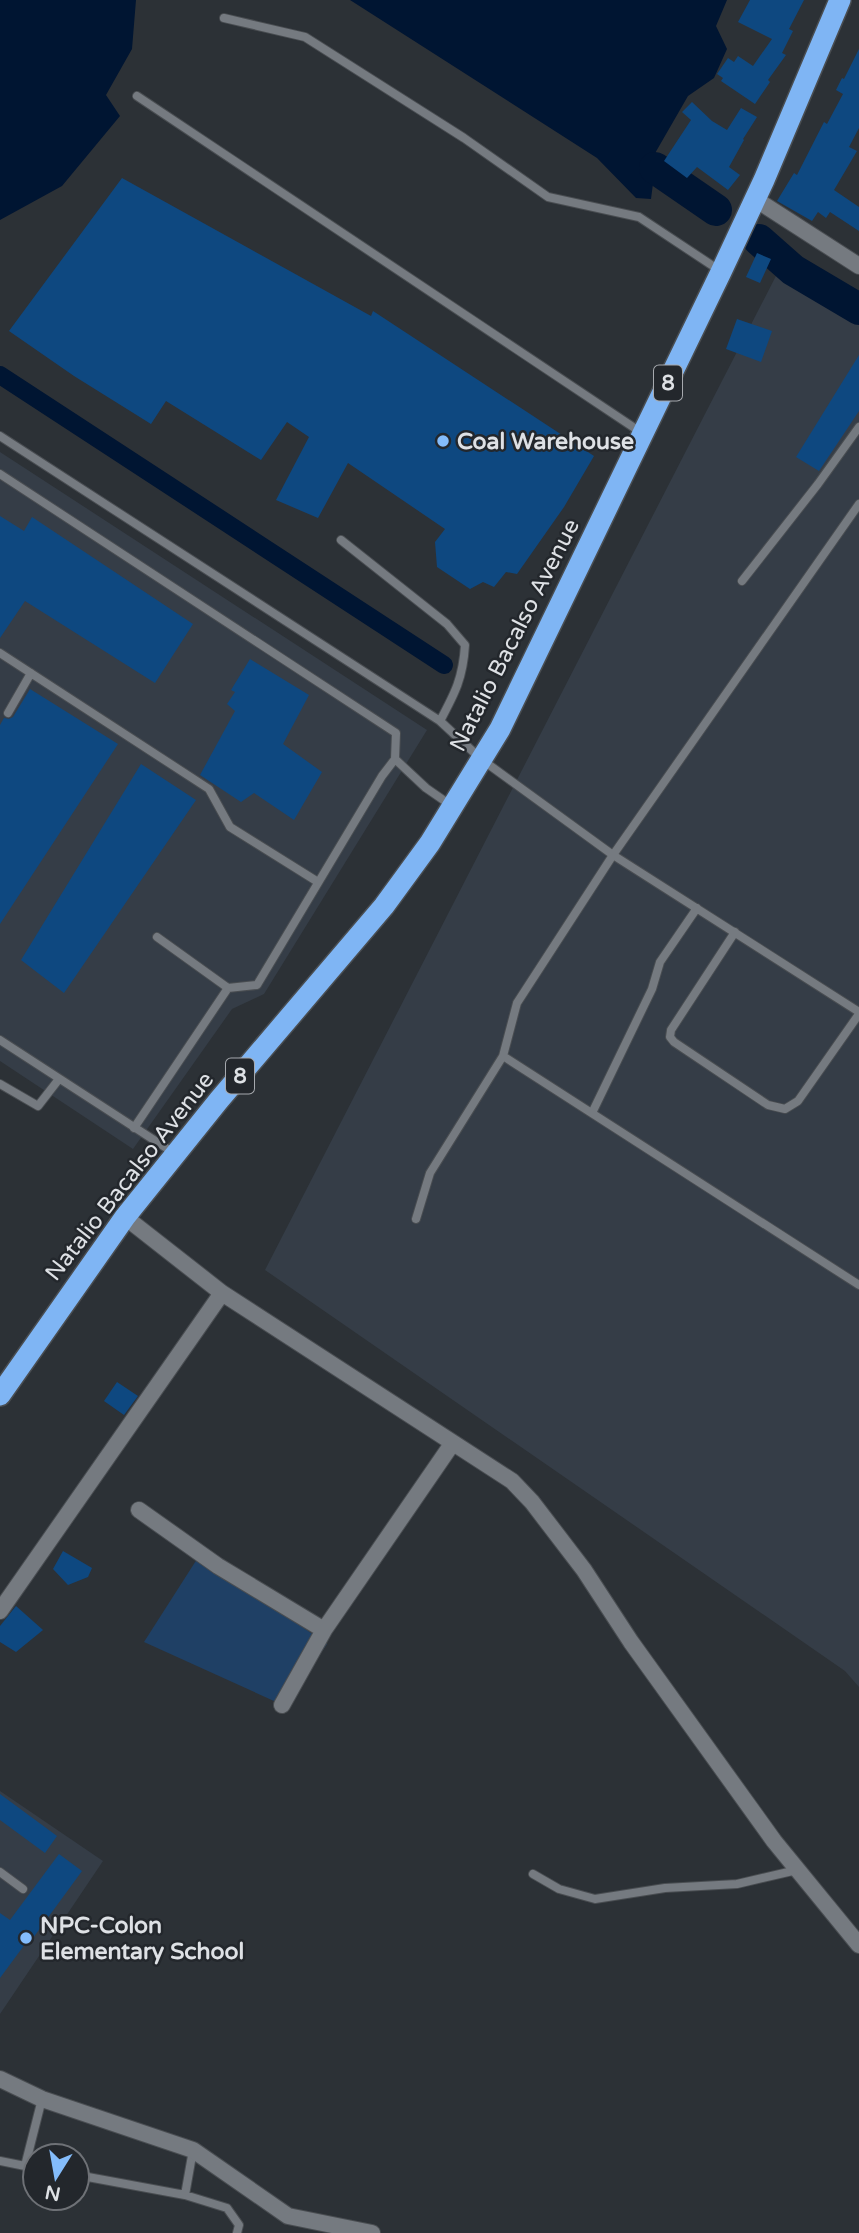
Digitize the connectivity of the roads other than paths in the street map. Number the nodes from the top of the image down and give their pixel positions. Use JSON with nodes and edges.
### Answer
{"nodes":[{"id":1,"x":840,"y":0,"type":"edge"},
{"id":2,"x":224,"y":18,"type":"dead end"},
{"id":3,"x":137,"y":96,"type":"dead end"},
{"id":4,"x":755,"y":199,"type":"junction"},
{"id":5,"x":859,"y":266,"type":"edge"},
{"id":6,"x":721,"y":272,"type":"junction"},
{"id":7,"x":859,"y":427,"type":"edge"},
{"id":8,"x":644,"y":434,"type":"junction"},
{"id":9,"x":0,"y":436,"type":"edge"},
{"id":10,"x":0,"y":474,"type":"edge"},
{"id":11,"x":859,"y":505,"type":"edge"},
{"id":12,"x":341,"y":540,"type":"dead end"},
{"id":13,"x":742,"y":581,"type":"dead end"},
{"id":14,"x":0,"y":653,"type":"edge"},
{"id":15,"x":31,"y":673,"type":"junction"},
{"id":16,"x":8,"y":713,"type":"dead end"},
{"id":17,"x":440,"y":722,"type":"junction"},
{"id":18,"x":395,"y":759,"type":"junction"},
{"id":19,"x":481,"y":759,"type":"junction"},
{"id":20,"x":452,"y":806,"type":"junction"},
{"id":21,"x":614,"y":855,"type":"junction"},
{"id":22,"x":318,"y":882,"type":"junction"},
{"id":23,"x":697,"y":908,"type":"junction"},
{"id":24,"x":736,"y":932,"type":"junction"},
{"id":25,"x":157,"y":937,"type":"dead end"},
{"id":26,"x":228,"y":988,"type":"junction"},
{"id":27,"x":859,"y":1013,"type":"edge"},
{"id":28,"x":0,"y":1040,"type":"edge"},
{"id":29,"x":503,"y":1056,"type":"junction"},
{"id":30,"x":59,"y":1079,"type":"junction"},
{"id":31,"x":0,"y":1084,"type":"edge"},
{"id":32,"x":592,"y":1113,"type":"junction"},
{"id":33,"x":134,"y":1128,"type":"junction"},
{"id":34,"x":175,"y":1154,"type":"junction"},
{"id":35,"x":125,"y":1217,"type":"junction"},
{"id":36,"x":416,"y":1219,"type":"dead end"},
{"id":37,"x":859,"y":1285,"type":"edge"},
{"id":38,"x":222,"y":1293,"type":"junction"},
{"id":39,"x":0,"y":1395,"type":"edge"},
{"id":40,"x":452,"y":1444,"type":"junction"},
{"id":41,"x":139,"y":1510,"type":"dead end"},
{"id":42,"x":0,"y":1611,"type":"edge"},
{"id":43,"x":324,"y":1630,"type":"junction"},
{"id":44,"x":282,"y":1705,"type":"dead end"},
{"id":45,"x":797,"y":1870,"type":"junction"},
{"id":46,"x":0,"y":1872,"type":"edge"},
{"id":47,"x":533,"y":1874,"type":"dead end"},
{"id":48,"x":23,"y":1889,"type":"dead end"},
{"id":49,"x":859,"y":1945,"type":"edge"},
{"id":50,"x":0,"y":2079,"type":"edge"},
{"id":51,"x":42,"y":2099,"type":"junction"},
{"id":52,"x":31,"y":2142,"type":"edge"},
{"id":53,"x":193,"y":2150,"type":"junction"},
{"id":54,"x":0,"y":2161,"type":"edge"},
{"id":55,"x":21,"y":2165,"type":"edge"},
{"id":56,"x":91,"y":2178,"type":"edge"},
{"id":57,"x":185,"y":2195,"type":"junction"},
{"id":58,"x":237,"y":2233,"type":"edge"},
{"id":59,"x":372,"y":2233,"type":"edge"}],
"edges":[{"from":1,"to":4,"type":"highway","name":"Natalio Bacalso Avenue","number":"8"},
{"from":2,"to":6,"type":"lane"},
{"from":3,"to":8,"type":"lane"},
{"from":4,"to":5,"type":"street"},
{"from":4,"to":6,"type":"highway","name":"Natalio Bacalso Avenue","number":"8"},
{"from":6,"to":8,"type":"highway","name":"Natalio Bacalso Avenue","number":"8"},
{"from":7,"to":13,"type":"lane"},
{"from":8,"to":19,"type":"highway","name":"Natalio Bacalso Avenue","number":"8"},
{"from":9,"to":17,"type":"lane"},
{"from":10,"to":18,"type":"lane"},
{"from":11,"to":21,"type":"lane"},
{"from":12,"to":17,"type":"lane"},
{"from":14,"to":15,"type":"lane"},
{"from":15,"to":16,"type":"lane"},
{"from":15,"to":22,"type":"lane"},
{"from":17,"to":19,"type":"lane"},
{"from":18,"to":20,"type":"lane"},
{"from":18,"to":22,"type":"lane"},
{"from":19,"to":20,"type":"highway","name":"Natalio Bacalso Avenue","number":"8"},
{"from":19,"to":21,"type":"lane"},
{"from":20,"to":34,"type":"highway","name":"Natalio Bacalso Avenue","number":"8"},
{"from":21,"to":23,"type":"lane"},
{"from":21,"to":29,"type":"lane"},
{"from":22,"to":26,"type":"lane"},
{"from":23,"to":24,"type":"lane"},
{"from":23,"to":32,"type":"lane"},
{"from":24,"to":27,"type":"lane"},
{"from":24,"to":27,"type":"lane"},
{"from":25,"to":26,"type":"lane"},
{"from":26,"to":33,"type":"lane"},
{"from":28,"to":30,"type":"lane"},
{"from":29,"to":32,"type":"lane"},
{"from":29,"to":36,"type":"lane"},
{"from":30,"to":31,"type":"lane"},
{"from":30,"to":33,"type":"lane"},
{"from":32,"to":37,"type":"lane"},
{"from":33,"to":34,"type":"lane"},
{"from":34,"to":35,"type":"highway","name":"Natalio Bacalso Avenue","number":"8"},
{"from":35,"to":38,"type":"street"},
{"from":35,"to":39,"type":"highway","name":"Natalio Bacalso Avenue","number":"8"},
{"from":38,"to":40,"type":"street"},
{"from":38,"to":42,"type":"street"},
{"from":40,"to":43,"type":"street"},
{"from":40,"to":45,"type":"street"},
{"from":41,"to":43,"type":"street"},
{"from":43,"to":44,"type":"street"},
{"from":45,"to":47,"type":"lane"},
{"from":45,"to":49,"type":"street"},
{"from":46,"to":48,"type":"lane"},
{"from":50,"to":51,"type":"street"},
{"from":51,"to":52,"type":"lane"},
{"from":51,"to":53,"type":"street"},
{"from":53,"to":57,"type":"lane"},
{"from":53,"to":59,"type":"street"},
{"from":54,"to":55,"type":"lane"},
{"from":56,"to":57,"type":"lane"},
{"from":57,"to":58,"type":"lane"}]}
